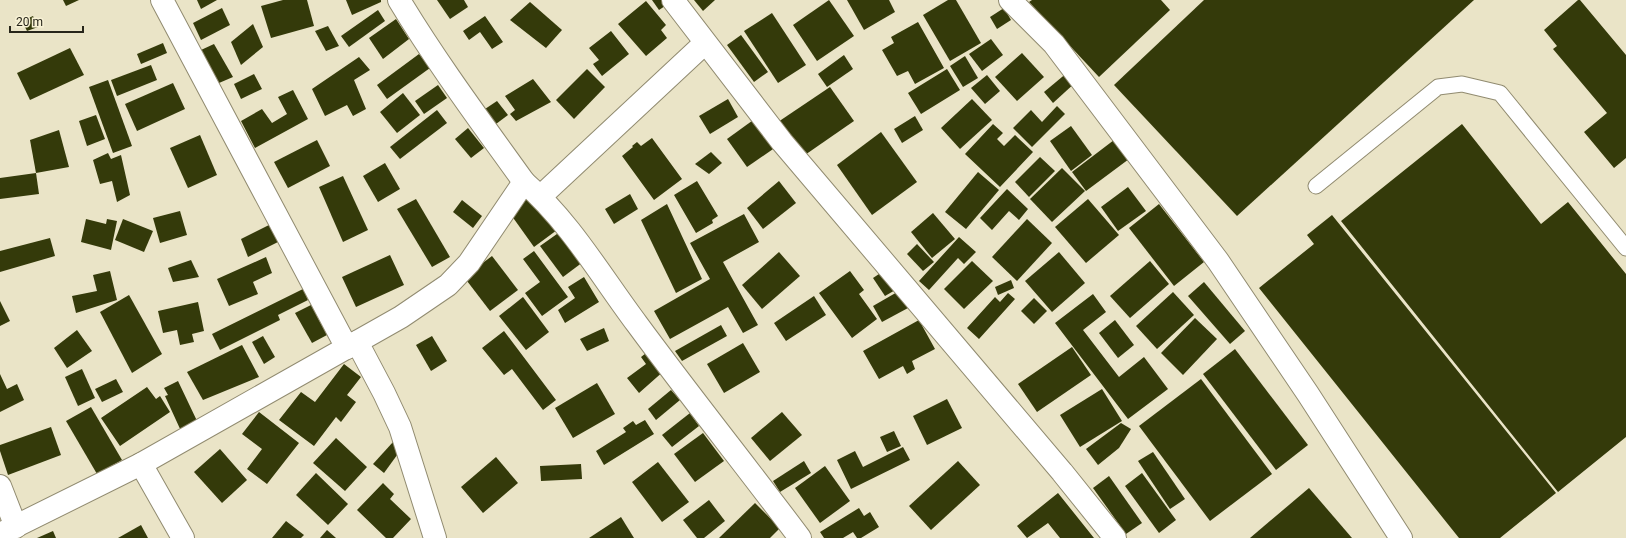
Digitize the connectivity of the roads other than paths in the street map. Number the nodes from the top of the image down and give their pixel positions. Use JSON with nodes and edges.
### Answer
{"nodes":[{"id":1,"x":162,"y":0,"type":"edge"},
{"id":2,"x":399,"y":0,"type":"edge"},
{"id":3,"x":673,"y":0,"type":"edge"},
{"id":4,"x":1010,"y":0,"type":"edge"},
{"id":5,"x":705,"y":43,"type":"junction"},
{"id":6,"x":524,"y":182,"type":"junction"},
{"id":7,"x":1316,"y":186,"type":"dead end"},
{"id":8,"x":541,"y":196,"type":"junction"},
{"id":9,"x":1626,"y":248,"type":"edge"},
{"id":10,"x":352,"y":345,"type":"junction"},
{"id":11,"x":141,"y":464,"type":"junction"},
{"id":12,"x":0,"y":486,"type":"edge"},
{"id":13,"x":8,"y":530,"type":"edge"},
{"id":14,"x":183,"y":538,"type":"edge"},
{"id":15,"x":436,"y":538,"type":"edge"},
{"id":16,"x":800,"y":538,"type":"edge"},
{"id":17,"x":1115,"y":538,"type":"edge"},
{"id":18,"x":1401,"y":538,"type":"edge"}],
"edges":[{"from":1,"to":10,"type":"street"},
{"from":2,"to":6,"type":"street"},
{"from":3,"to":5,"type":"street"},
{"from":4,"to":18,"type":"street"},
{"from":5,"to":8,"type":"street"},
{"from":5,"to":17,"type":"street"},
{"from":6,"to":8,"type":"street"},
{"from":6,"to":10,"type":"street"},
{"from":7,"to":9,"type":"lane"},
{"from":8,"to":16,"type":"street"},
{"from":10,"to":11,"type":"street"},
{"from":10,"to":15,"type":"street"},
{"from":11,"to":13,"type":"street"},
{"from":11,"to":14,"type":"street"},
{"from":12,"to":13,"type":"street"}]}
